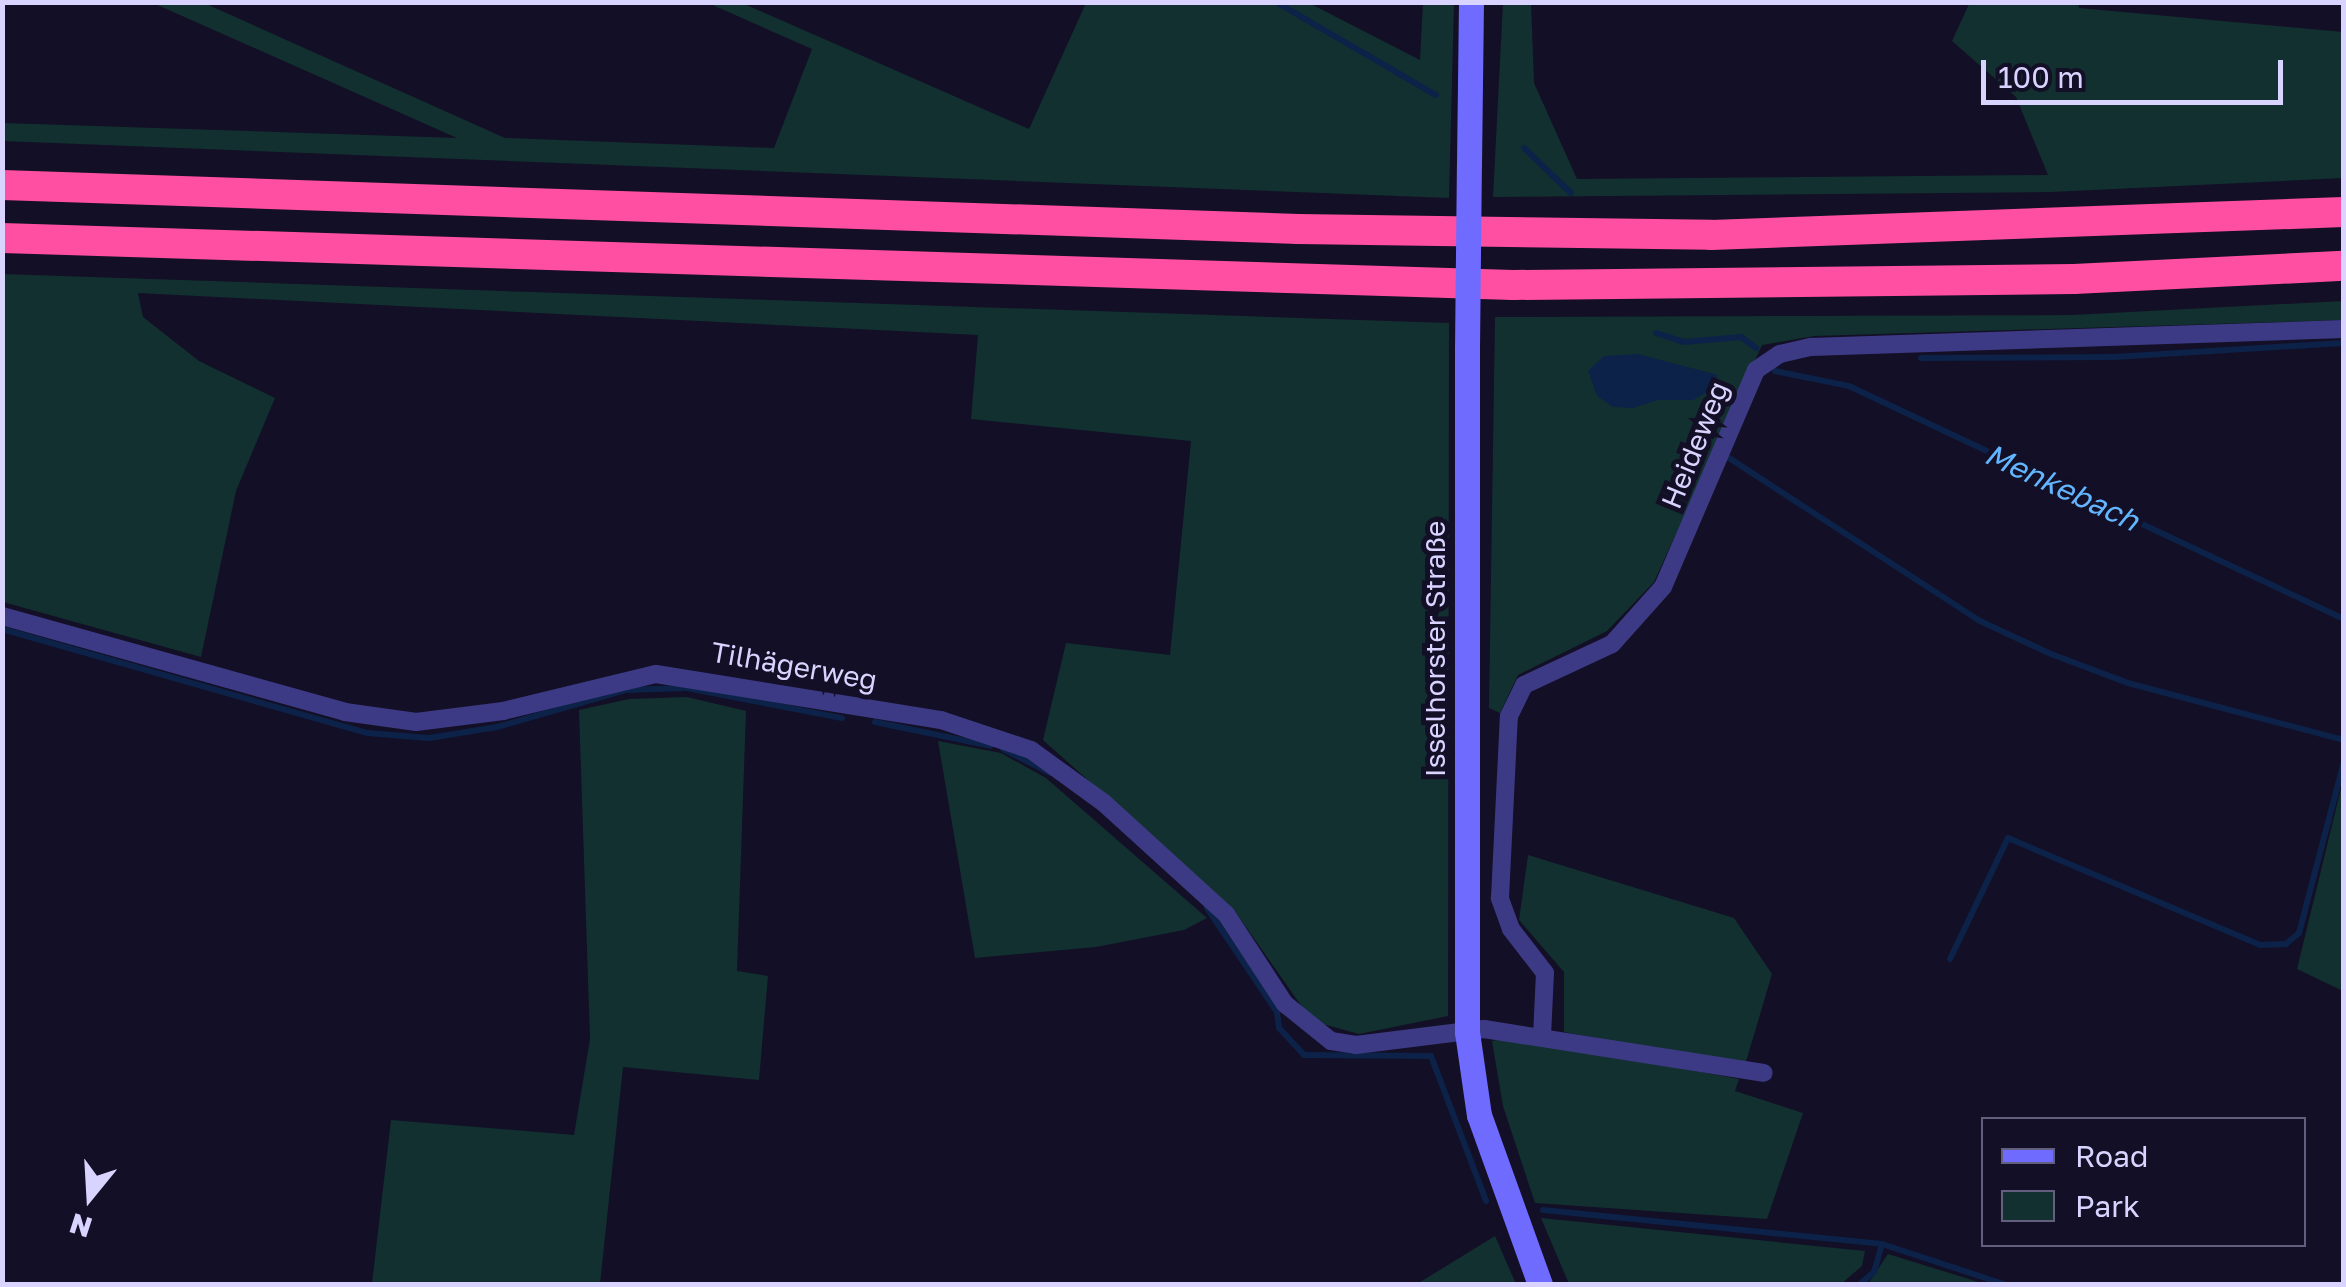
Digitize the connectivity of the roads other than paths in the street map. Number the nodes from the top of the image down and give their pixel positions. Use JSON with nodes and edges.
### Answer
{"nodes":[{"id":1,"x":1471,"y":2,"type":"edge"},
{"id":2,"x":2,"y":185,"type":"edge"},
{"id":3,"x":2344,"y":212,"type":"edge"},
{"id":4,"x":2,"y":238,"type":"edge"},
{"id":5,"x":2344,"y":266,"type":"edge"},
{"id":6,"x":2344,"y":329,"type":"edge"},
{"id":7,"x":2,"y":616,"type":"edge"},
{"id":8,"x":1467,"y":1032,"type":"junction"},
{"id":9,"x":1542,"y":1036,"type":"junction"},
{"id":10,"x":1764,"y":1073,"type":"dead end"},
{"id":11,"x":1540,"y":1284,"type":"edge"}],
"edges":[{"from":1,"to":8,"type":"street","name":"Isselhorster Straße","bridge":true},
{"from":2,"to":3,"type":"highway"},
{"from":4,"to":5,"type":"highway"},
{"from":6,"to":9,"type":"street","name":"Heideweg"},
{"from":7,"to":8,"type":"street","name":"Tilhägerweg"},
{"from":8,"to":9,"type":"street"},
{"from":8,"to":11,"type":"street","name":"Isselhorster Straße"},
{"from":9,"to":10,"type":"street"}]}
